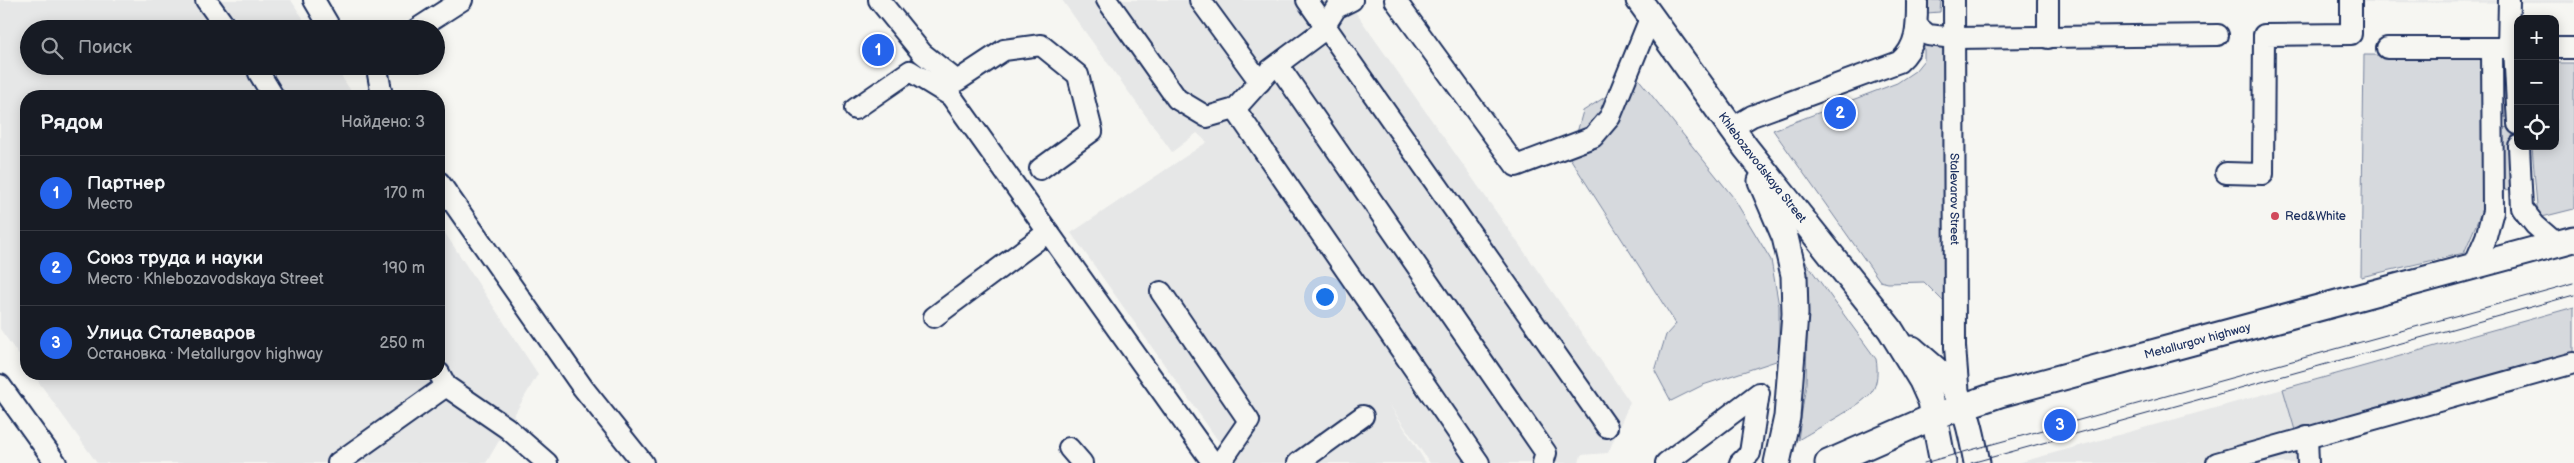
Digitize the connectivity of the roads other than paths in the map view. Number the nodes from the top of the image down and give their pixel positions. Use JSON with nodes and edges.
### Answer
{"nodes":[{"id":1,"x":206,"y":0,"type":"edge"},
{"id":2,"x":314,"y":0,"type":"edge"},
{"id":3,"x":879,"y":0,"type":"edge"},
{"id":4,"x":1107,"y":0,"type":"edge"},
{"id":5,"x":1200,"y":0,"type":"edge"},
{"id":6,"x":1307,"y":0,"type":"edge"},
{"id":7,"x":1352,"y":0,"type":"edge"},
{"id":8,"x":1395,"y":0,"type":"edge"},
{"id":9,"x":1917,"y":0,"type":"edge"},
{"id":10,"x":1954,"y":0,"type":"edge"},
{"id":11,"x":2048,"y":0,"type":"edge"},
{"id":12,"x":2351,"y":0,"type":"edge"},
{"id":13,"x":2509,"y":0,"type":"edge"},
{"id":14,"x":459,"y":1,"type":"edge"},
{"id":15,"x":1645,"y":8,"type":"edge"},
{"id":16,"x":220,"y":20,"type":"edge"},
{"id":17,"x":326,"y":20,"type":"edge"},
{"id":18,"x":431,"y":20,"type":"edge"},
{"id":19,"x":1325,"y":26,"type":"junction"},
{"id":20,"x":1917,"y":26,"type":"junction"},
{"id":21,"x":2218,"y":35,"type":"dead end"},
{"id":22,"x":1954,"y":38,"type":"junction"},
{"id":23,"x":2048,"y":38,"type":"junction"},
{"id":24,"x":2387,"y":48,"type":"dead end"},
{"id":25,"x":2508,"y":48,"type":"edge"},
{"id":26,"x":2559,"y":48,"type":"edge"},
{"id":27,"x":2574,"y":48,"type":"edge"},
{"id":28,"x":1278,"y":65,"type":"junction"},
{"id":29,"x":260,"y":75,"type":"edge"},
{"id":30,"x":378,"y":75,"type":"edge"},
{"id":31,"x":1260,"y":82,"type":"junction"},
{"id":32,"x":269,"y":90,"type":"edge"},
{"id":33,"x":381,"y":90,"type":"edge"},
{"id":34,"x":2516,"y":105,"type":"edge"},
{"id":35,"x":855,"y":109,"type":"dead end"},
{"id":36,"x":1235,"y":109,"type":"junction"},
{"id":37,"x":1732,"y":128,"type":"junction"},
{"id":38,"x":1746,"y":148,"type":"junction"},
{"id":39,"x":2519,"y":150,"type":"edge"},
{"id":40,"x":1040,"y":169,"type":"dead end"},
{"id":41,"x":2226,"y":173,"type":"dead end"},
{"id":42,"x":445,"y":191,"type":"edge"},
{"id":43,"x":2522,"y":208,"type":"junction"},
{"id":44,"x":2493,"y":211,"type":"junction"},
{"id":45,"x":1048,"y":232,"type":"junction"},
{"id":46,"x":2565,"y":241,"type":"edge"},
{"id":47,"x":2473,"y":267,"type":"junction"},
{"id":48,"x":1161,"y":292,"type":"dead end"},
{"id":49,"x":934,"y":317,"type":"dead end"},
{"id":50,"x":1890,"y":329,"type":"junction"},
{"id":51,"x":2574,"y":363,"type":"edge"},
{"id":52,"x":442,"y":380,"type":"edge"},
{"id":53,"x":0,"y":385,"type":"edge"},
{"id":54,"x":1961,"y":402,"type":"junction"},
{"id":55,"x":1363,"y":416,"type":"dead end"},
{"id":56,"x":1935,"y":416,"type":"junction"},
{"id":57,"x":1607,"y":428,"type":"dead end"},
{"id":58,"x":2307,"y":437,"type":"junction"},
{"id":59,"x":56,"y":463,"type":"edge"},
{"id":60,"x":338,"y":463,"type":"edge"},
{"id":61,"x":547,"y":463,"type":"edge"},
{"id":62,"x":643,"y":463,"type":"edge"},
{"id":63,"x":1213,"y":463,"type":"edge"},
{"id":64,"x":1220,"y":463,"type":"edge"},
{"id":65,"x":1298,"y":463,"type":"edge"},
{"id":66,"x":1478,"y":463,"type":"edge"},
{"id":67,"x":1543,"y":463,"type":"edge"},
{"id":68,"x":1666,"y":463,"type":"edge"},
{"id":69,"x":1740,"y":463,"type":"edge"},
{"id":70,"x":1777,"y":463,"type":"edge"},
{"id":71,"x":1828,"y":463,"type":"edge"},
{"id":72,"x":1943,"y":463,"type":"edge"},
{"id":73,"x":1976,"y":463,"type":"edge"},
{"id":74,"x":2216,"y":463,"type":"edge"},
{"id":75,"x":2308,"y":463,"type":"edge"}],
"edges":[{"from":1,"to":16,"type":"street"},
{"from":2,"to":17,"type":"street"},
{"from":3,"to":40,"type":"street"},
{"from":4,"to":36,"type":"street"},
{"from":5,"to":31,"type":"street"},
{"from":6,"to":19,"type":"street"},
{"from":7,"to":19,"type":"street"},
{"from":8,"to":15,"type":"street"},
{"from":9,"to":20,"type":"street"},
{"from":10,"to":22,"type":"street","name":"Stalevarov Street"},
{"from":11,"to":23,"type":"street"},
{"from":12,"to":41,"type":"street"},
{"from":13,"to":25,"type":"street"},
{"from":14,"to":18,"type":"street"},
{"from":15,"to":37,"type":"main road","name":"Khlebozavodskaya Street"},
{"from":19,"to":28,"type":"street"},
{"from":19,"to":57,"type":"street"},
{"from":20,"to":22,"type":"street"},
{"from":20,"to":37,"type":"street"},
{"from":21,"to":23,"type":"street"},
{"from":22,"to":23,"type":"street"},
{"from":22,"to":54,"type":"street","name":"Stalevarov Street"},
{"from":24,"to":25,"type":"street"},
{"from":25,"to":34,"type":"street"},
{"from":25,"to":44,"type":"street"},
{"from":26,"to":27,"type":"street"},
{"from":28,"to":31,"type":"street"},
{"from":28,"to":67,"type":"street"},
{"from":29,"to":32,"type":"street"},
{"from":30,"to":33,"type":"street"},
{"from":31,"to":36,"type":"street"},
{"from":35,"to":45,"type":"street"},
{"from":36,"to":66,"type":"street"},
{"from":37,"to":38,"type":"main road","name":"Khlebozavodskaya Street"},
{"from":38,"to":50,"type":"main road","name":"Khlebozavodskaya Street"},
{"from":38,"to":70,"type":"main road"},
{"from":39,"to":43,"type":"street"},
{"from":42,"to":62,"type":"street"},
{"from":43,"to":44,"type":"street"},
{"from":43,"to":46,"type":"street"},
{"from":44,"to":47,"type":"street"},
{"from":45,"to":49,"type":"street"},
{"from":45,"to":63,"type":"street"},
{"from":46,"to":47,"type":"main road","name":"Metallurgov highway"},
{"from":47,"to":54,"type":"main road","name":"Metallurgov highway"},
{"from":48,"to":64,"type":"street"},
{"from":50,"to":54,"type":"main road","name":"Khlebozavodskaya Street"},
{"from":50,"to":56,"type":"main road","name":"Khlebozavodskaya Street"},
{"from":51,"to":58,"type":"street"},
{"from":52,"to":60,"type":"street"},
{"from":52,"to":61,"type":"street"},
{"from":53,"to":59,"type":"street"},
{"from":54,"to":56,"type":"main road","name":"Metallurgov highway"},
{"from":54,"to":73,"type":"main road","name":"Stalevarov Street"},
{"from":55,"to":65,"type":"street"},
{"from":56,"to":71,"type":"main road","name":"Metallurgov highway"},
{"from":56,"to":72,"type":"main road"},
{"from":58,"to":74,"type":"street"},
{"from":58,"to":75,"type":"street"},
{"from":68,"to":69,"type":"street"}]}
